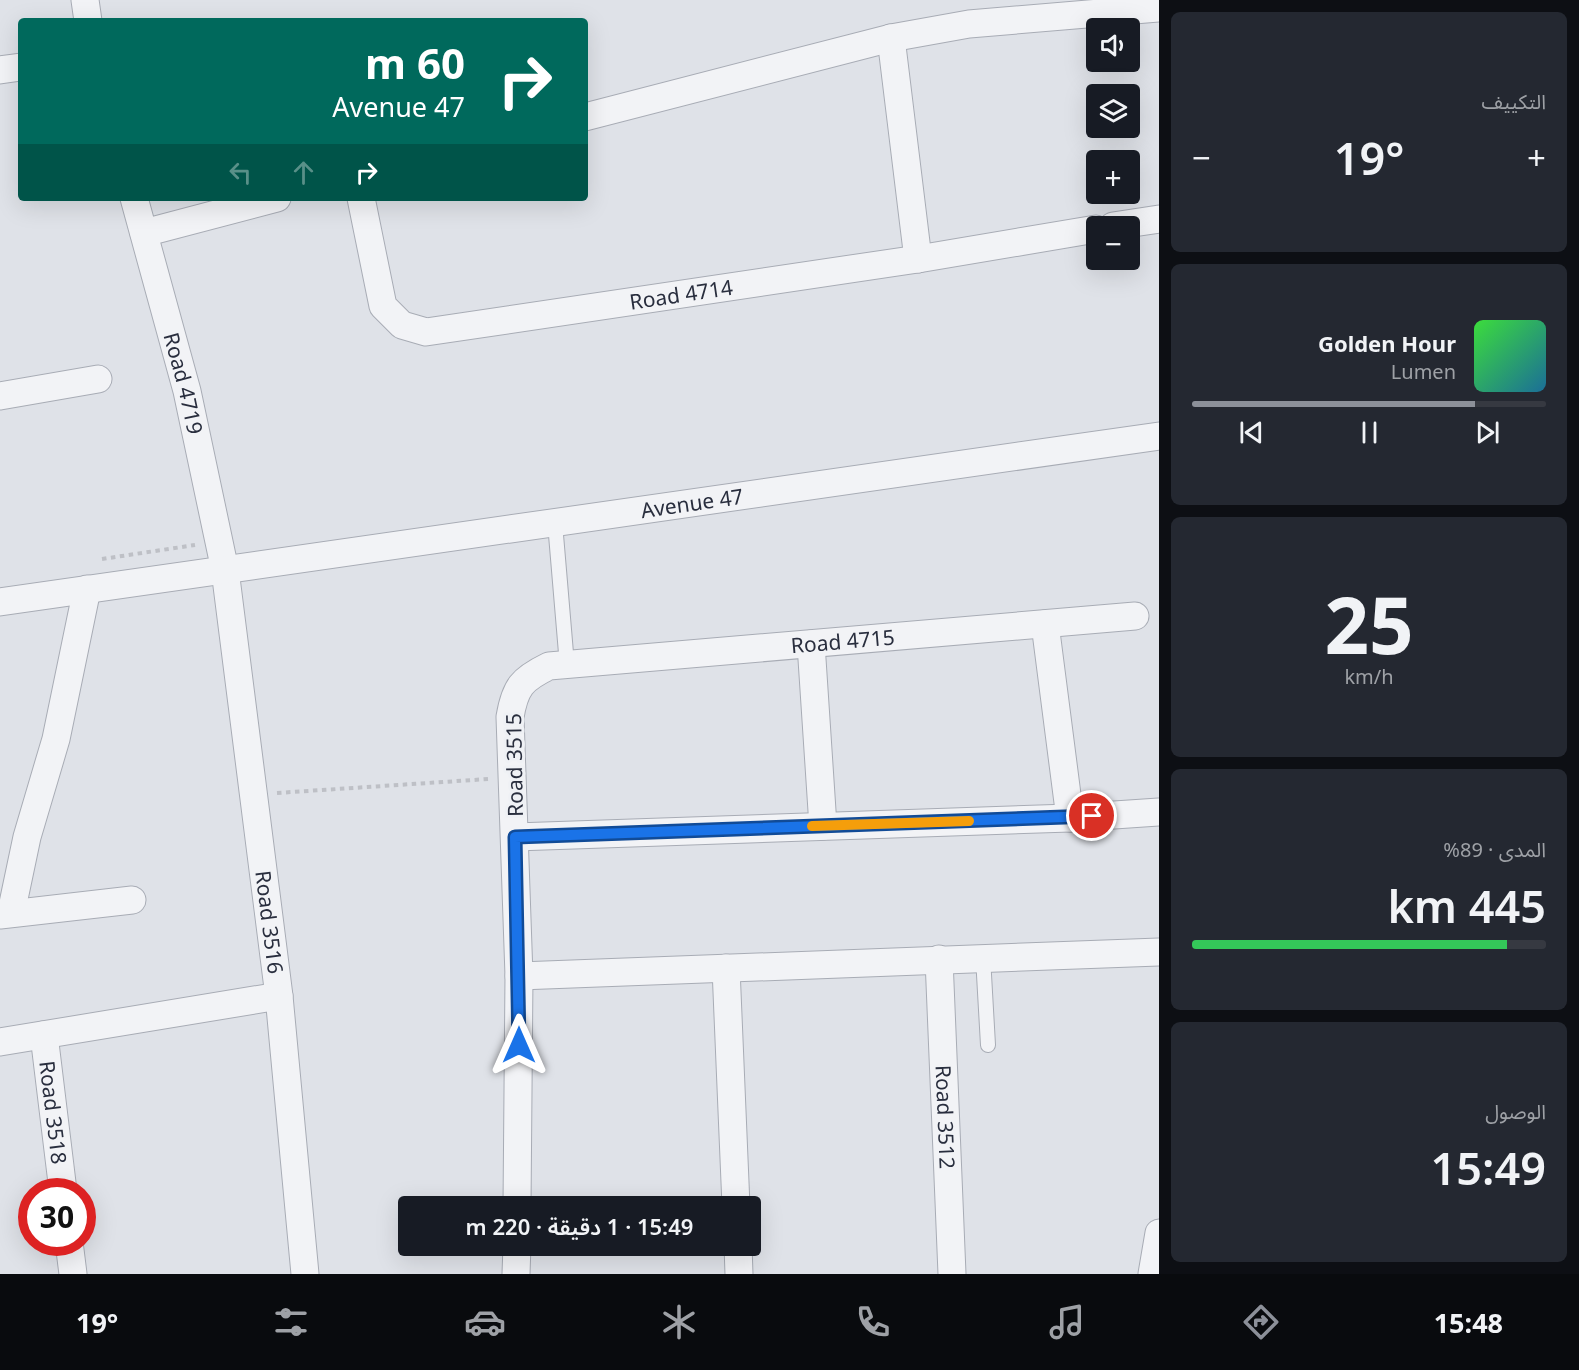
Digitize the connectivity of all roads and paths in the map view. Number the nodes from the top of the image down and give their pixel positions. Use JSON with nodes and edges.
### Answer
{"nodes":[{"id":1,"x":85,"y":0,"type":"edge"},
{"id":2,"x":1159,"y":8,"type":"edge"},
{"id":3,"x":88,"y":18,"type":"edge"},
{"id":4,"x":891,"y":38,"type":"junction"},
{"id":5,"x":18,"y":68,"type":"edge"},
{"id":6,"x":0,"y":70,"type":"edge"},
{"id":7,"x":588,"y":116,"type":"edge"},
{"id":8,"x":135,"y":201,"type":"edge"},
{"id":9,"x":266,"y":201,"type":"edge"},
{"id":10,"x":363,"y":201,"type":"edge"},
{"id":11,"x":1159,"y":219,"type":"edge"},
{"id":12,"x":1140,"y":222,"type":"edge"},
{"id":13,"x":1086,"y":231,"type":"edge"},
{"id":14,"x":144,"y":233,"type":"junction"},
{"id":15,"x":918,"y":259,"type":"junction"},
{"id":16,"x":98,"y":379,"type":"dead end"},
{"id":17,"x":0,"y":396,"type":"edge"},
{"id":18,"x":1159,"y":436,"type":"edge"},
{"id":19,"x":555,"y":523,"type":"junction"},
{"id":20,"x":225,"y":570,"type":"junction"},
{"id":21,"x":87,"y":590,"type":"junction"},
{"id":22,"x":0,"y":602,"type":"edge"},
{"id":23,"x":1135,"y":616,"type":"dead end"},
{"id":24,"x":1044,"y":624,"type":"junction"},
{"id":25,"x":811,"y":644,"type":"junction"},
{"id":26,"x":558,"y":666,"type":"junction"},
{"id":27,"x":513,"y":777,"type":"junction"},
{"id":28,"x":252,"y":795,"type":"junction"},
{"id":29,"x":1159,"y":812,"type":"edge"},
{"id":30,"x":1070,"y":818,"type":"junction"},
{"id":31,"x":823,"y":826,"type":"junction"},
{"id":32,"x":515,"y":837,"type":"junction"},
{"id":33,"x":132,"y":900,"type":"dead end"},
{"id":34,"x":5,"y":914,"type":"edge"},
{"id":35,"x":1159,"y":952,"type":"edge"},
{"id":36,"x":983,"y":957,"type":"junction"},
{"id":37,"x":939,"y":959,"type":"junction"},
{"id":38,"x":726,"y":968,"type":"junction"},
{"id":39,"x":519,"y":976,"type":"junction"},
{"id":40,"x":279,"y":996,"type":"junction"},
{"id":41,"x":44,"y":1035,"type":"junction"},
{"id":42,"x":0,"y":1042,"type":"edge"},
{"id":43,"x":988,"y":1045,"type":"dead end"},
{"id":44,"x":61,"y":1178,"type":"edge"},
{"id":45,"x":517,"y":1196,"type":"edge"},
{"id":46,"x":736,"y":1196,"type":"edge"},
{"id":47,"x":1159,"y":1233,"type":"edge"},
{"id":48,"x":71,"y":1256,"type":"edge"},
{"id":49,"x":517,"y":1256,"type":"edge"},
{"id":50,"x":738,"y":1256,"type":"edge"},
{"id":51,"x":73,"y":1274,"type":"edge"},
{"id":52,"x":305,"y":1274,"type":"edge"},
{"id":53,"x":516,"y":1274,"type":"edge"},
{"id":54,"x":739,"y":1274,"type":"edge"},
{"id":55,"x":952,"y":1274,"type":"edge"},
{"id":56,"x":1152,"y":1274,"type":"edge"}],
"edges":[{"from":1,"to":3,"type":"street"},
{"from":2,"to":4,"type":"street"},
{"from":4,"to":7,"type":"street"},
{"from":4,"to":15,"type":"street"},
{"from":5,"to":6,"type":"street"},
{"from":8,"to":14,"type":"street","name":"Road 4719"},
{"from":9,"to":14,"type":"street"},
{"from":10,"to":15,"type":"street","name":"Road 4714"},
{"from":11,"to":12,"type":"street"},
{"from":13,"to":15,"type":"street","name":"Road 4714"},
{"from":14,"to":20,"type":"street","name":"Road 4719"},
{"from":16,"to":17,"type":"street"},
{"from":18,"to":19,"type":"street","name":"Avenue 47"},
{"from":19,"to":20,"type":"street","name":"Avenue 47"},
{"from":19,"to":26,"type":"lane"},
{"from":20,"to":21,"type":"street","name":"Avenue 47"},
{"from":20,"to":28,"type":"street","name":"Road 3516"},
{"from":21,"to":22,"type":"street","name":"Avenue 47"},
{"from":21,"to":34,"type":"street"},
{"from":23,"to":24,"type":"street","name":"Road 4715"},
{"from":24,"to":25,"type":"street","name":"Road 4715"},
{"from":24,"to":30,"type":"street"},
{"from":25,"to":26,"type":"street","name":"Road 4715"},
{"from":25,"to":31,"type":"street"},
{"from":26,"to":27,"type":"street","name":"Road 3515"},
{"from":27,"to":28,"type":"path"},
{"from":27,"to":32,"type":"street","name":"Road 3515"},
{"from":28,"to":40,"type":"street","name":"Road 3516"},
{"from":29,"to":30,"type":"street"},
{"from":30,"to":31,"type":"street"},
{"from":31,"to":32,"type":"street"},
{"from":32,"to":39,"type":"street","name":"Road 3515"},
{"from":33,"to":34,"type":"street"},
{"from":35,"to":36,"type":"street"},
{"from":36,"to":37,"type":"street"},
{"from":36,"to":43,"type":"lane"},
{"from":37,"to":38,"type":"street"},
{"from":37,"to":55,"type":"street","name":"Road 3512"},
{"from":38,"to":39,"type":"street"},
{"from":38,"to":46,"type":"street"},
{"from":39,"to":45,"type":"street","name":"Road 3515"},
{"from":40,"to":41,"type":"street"},
{"from":40,"to":52,"type":"street","name":"Road 3516"},
{"from":41,"to":42,"type":"street"},
{"from":41,"to":44,"type":"street","name":"Road 3518"},
{"from":47,"to":56,"type":"street"},
{"from":48,"to":51,"type":"street"},
{"from":49,"to":53,"type":"street"},
{"from":50,"to":54,"type":"street"}]}
